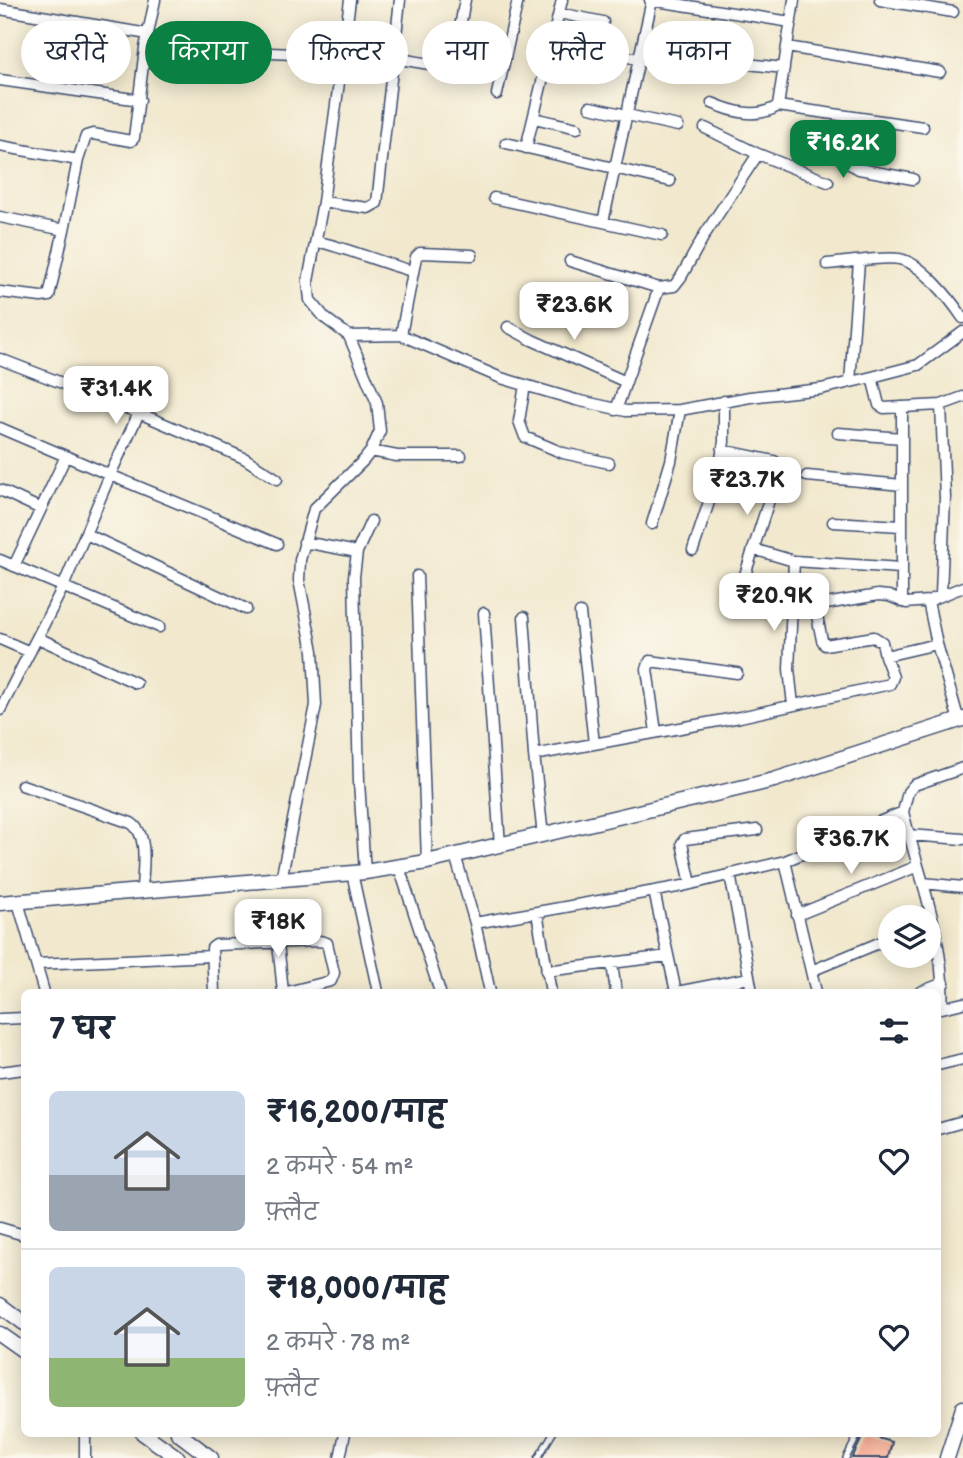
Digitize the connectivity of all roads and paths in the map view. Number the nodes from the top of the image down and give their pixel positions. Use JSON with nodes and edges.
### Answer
{"nodes":[{"id":1,"x":155,"y":0,"type":"edge"},
{"id":2,"x":350,"y":0,"type":"edge"},
{"id":3,"x":400,"y":0,"type":"edge"},
{"id":4,"x":464,"y":0,"type":"edge"},
{"id":5,"x":518,"y":0,"type":"edge"},
{"id":6,"x":562,"y":0,"type":"edge"},
{"id":7,"x":652,"y":0,"type":"edge"},
{"id":8,"x":794,"y":0,"type":"edge"},
{"id":9,"x":880,"y":0,"type":"edge"},
{"id":10,"x":0,"y":9,"type":"edge"},
{"id":11,"x":953,"y":12,"type":"dead end"},
{"id":12,"x":559,"y":13,"type":"junction"},
{"id":13,"x":151,"y":21,"type":"edge"},
{"id":14,"x":347,"y":21,"type":"edge"},
{"id":15,"x":398,"y":21,"type":"edge"},
{"id":16,"x":557,"y":21,"type":"edge"},
{"id":17,"x":598,"y":21,"type":"edge"},
{"id":18,"x":791,"y":22,"type":"junction"},
{"id":19,"x":145,"y":33,"type":"edge"},
{"id":20,"x":787,"y":47,"type":"junction"},
{"id":21,"x":145,"y":48,"type":"edge"},
{"id":22,"x":629,"y":58,"type":"edge"},
{"id":23,"x":408,"y":60,"type":"edge"},
{"id":24,"x":639,"y":60,"type":"junction"},
{"id":25,"x":643,"y":61,"type":"edge"},
{"id":26,"x":754,"y":65,"type":"edge"},
{"id":27,"x":784,"y":68,"type":"junction"},
{"id":28,"x":940,"y":72,"type":"dead end"},
{"id":29,"x":0,"y":80,"type":"edge"},
{"id":30,"x":339,"y":84,"type":"edge"},
{"id":31,"x":391,"y":84,"type":"edge"},
{"id":32,"x":542,"y":84,"type":"edge"},
{"id":33,"x":497,"y":94,"type":"dead end"},
{"id":34,"x":139,"y":100,"type":"junction"},
{"id":35,"x":712,"y":103,"type":"dead end"},
{"id":36,"x":778,"y":106,"type":"junction"},
{"id":37,"x":590,"y":107,"type":"dead end"},
{"id":38,"x":627,"y":115,"type":"junction"},
{"id":39,"x":854,"y":117,"type":"junction"},
{"id":40,"x":534,"y":118,"type":"junction"},
{"id":41,"x":678,"y":126,"type":"dead end"},
{"id":42,"x":923,"y":127,"type":"dead end"},
{"id":43,"x":577,"y":128,"type":"dead end"},
{"id":44,"x":705,"y":128,"type":"dead end"},
{"id":45,"x":506,"y":143,"type":"dead end"},
{"id":46,"x":0,"y":146,"type":"edge"},
{"id":47,"x":527,"y":148,"type":"junction"},
{"id":48,"x":758,"y":154,"type":"junction"},
{"id":49,"x":78,"y":160,"type":"junction"},
{"id":50,"x":615,"y":169,"type":"junction"},
{"id":51,"x":913,"y":179,"type":"dead end"},
{"id":52,"x":670,"y":181,"type":"dead end"},
{"id":53,"x":828,"y":181,"type":"dead end"},
{"id":54,"x":494,"y":198,"type":"dead end"},
{"id":55,"x":323,"y":202,"type":"junction"},
{"id":56,"x":0,"y":216,"type":"edge"},
{"id":57,"x":603,"y":222,"type":"junction"},
{"id":58,"x":64,"y":230,"type":"junction"},
{"id":59,"x":662,"y":235,"type":"dead end"},
{"id":60,"x":316,"y":240,"type":"junction"},
{"id":61,"x":472,"y":255,"type":"dead end"},
{"id":62,"x":570,"y":261,"type":"dead end"},
{"id":63,"x":859,"y":262,"type":"junction"},
{"id":64,"x":827,"y":264,"type":"dead end"},
{"id":65,"x":412,"y":271,"type":"junction"},
{"id":66,"x":659,"y":288,"type":"junction"},
{"id":67,"x":0,"y":292,"type":"edge"},
{"id":68,"x":963,"y":318,"type":"edge"},
{"id":69,"x":508,"y":327,"type":"dead end"},
{"id":70,"x":963,"y":332,"type":"edge"},
{"id":71,"x":401,"y":335,"type":"junction"},
{"id":72,"x":349,"y":336,"type":"junction"},
{"id":73,"x":0,"y":359,"type":"edge"},
{"id":74,"x":872,"y":377,"type":"junction"},
{"id":75,"x":626,"y":382,"type":"junction"},
{"id":76,"x":850,"y":382,"type":"junction"},
{"id":77,"x":525,"y":385,"type":"junction"},
{"id":78,"x":963,"y":397,"type":"edge"},
{"id":79,"x":723,"y":401,"type":"junction"},
{"id":80,"x":942,"y":405,"type":"junction"},
{"id":81,"x":902,"y":407,"type":"junction"},
{"id":82,"x":680,"y":410,"type":"junction"},
{"id":83,"x":621,"y":411,"type":"junction"},
{"id":84,"x":139,"y":413,"type":"junction"},
{"id":85,"x":0,"y":428,"type":"edge"},
{"id":86,"x":838,"y":433,"type":"dead end"},
{"id":87,"x":902,"y":438,"type":"junction"},
{"id":88,"x":722,"y":450,"type":"junction"},
{"id":89,"x":371,"y":451,"type":"junction"},
{"id":90,"x":66,"y":456,"type":"junction"},
{"id":91,"x":461,"y":456,"type":"dead end"},
{"id":92,"x":609,"y":463,"type":"dead end"},
{"id":93,"x":110,"y":475,"type":"junction"},
{"id":94,"x":807,"y":476,"type":"dead end"},
{"id":95,"x":277,"y":479,"type":"dead end"},
{"id":96,"x":902,"y":485,"type":"junction"},
{"id":97,"x":0,"y":490,"type":"edge"},
{"id":98,"x":41,"y":509,"type":"junction"},
{"id":99,"x":371,"y":521,"type":"dead end"},
{"id":100,"x":833,"y":522,"type":"dead end"},
{"id":101,"x":652,"y":524,"type":"dead end"},
{"id":102,"x":901,"y":526,"type":"junction"},
{"id":103,"x":86,"y":534,"type":"junction"},
{"id":104,"x":304,"y":542,"type":"junction"},
{"id":105,"x":277,"y":544,"type":"dead end"},
{"id":106,"x":753,"y":549,"type":"junction"},
{"id":107,"x":693,"y":550,"type":"dead end"},
{"id":108,"x":357,"y":552,"type":"junction"},
{"id":109,"x":0,"y":560,"type":"edge"},
{"id":110,"x":794,"y":561,"type":"junction"},
{"id":111,"x":14,"y":566,"type":"junction"},
{"id":112,"x":901,"y":568,"type":"junction"},
{"id":113,"x":417,"y":576,"type":"dead end"},
{"id":114,"x":63,"y":587,"type":"junction"},
{"id":115,"x":963,"y":587,"type":"edge"},
{"id":116,"x":941,"y":594,"type":"junction"},
{"id":117,"x":928,"y":601,"type":"junction"},
{"id":118,"x":902,"y":602,"type":"junction"},
{"id":119,"x":735,"y":606,"type":"dead end"},
{"id":120,"x":815,"y":606,"type":"junction"},
{"id":121,"x":246,"y":609,"type":"dead end"},
{"id":122,"x":791,"y":610,"type":"junction"},
{"id":123,"x":484,"y":613,"type":"dead end"},
{"id":124,"x":580,"y":613,"type":"dead end"},
{"id":125,"x":524,"y":617,"type":"dead end"},
{"id":126,"x":159,"y":627,"type":"dead end"},
{"id":127,"x":38,"y":638,"type":"junction"},
{"id":128,"x":0,"y":639,"type":"edge"},
{"id":129,"x":937,"y":644,"type":"junction"},
{"id":130,"x":30,"y":652,"type":"junction"},
{"id":131,"x":886,"y":656,"type":"junction"},
{"id":132,"x":737,"y":673,"type":"dead end"},
{"id":133,"x":136,"y":683,"type":"dead end"},
{"id":134,"x":793,"y":705,"type":"junction"},
{"id":135,"x":0,"y":710,"type":"edge"},
{"id":136,"x":961,"y":720,"type":"edge"},
{"id":137,"x":656,"y":732,"type":"junction"},
{"id":138,"x":594,"y":744,"type":"junction"},
{"id":139,"x":534,"y":755,"type":"junction"},
{"id":140,"x":963,"y":768,"type":"edge"},
{"id":141,"x":22,"y":785,"type":"dead end"},
{"id":142,"x":903,"y":812,"type":"junction"},
{"id":143,"x":757,"y":830,"type":"dead end"},
{"id":144,"x":909,"y":835,"type":"junction"},
{"id":145,"x":543,"y":836,"type":"junction"},
{"id":146,"x":963,"y":839,"type":"edge"},
{"id":147,"x":500,"y":846,"type":"junction"},
{"id":148,"x":455,"y":855,"type":"junction"},
{"id":149,"x":785,"y":861,"type":"junction"},
{"id":150,"x":427,"y":862,"type":"junction"},
{"id":151,"x":918,"y":866,"type":"junction"},
{"id":152,"x":398,"y":867,"type":"junction"},
{"id":153,"x":359,"y":873,"type":"junction"},
{"id":154,"x":730,"y":874,"type":"junction"},
{"id":155,"x":281,"y":880,"type":"junction"},
{"id":156,"x":923,"y":883,"type":"junction"},
{"id":157,"x":691,"y":884,"type":"junction"},
{"id":158,"x":963,"y":887,"type":"edge"},
{"id":159,"x":142,"y":891,"type":"junction"},
{"id":160,"x":654,"y":891,"type":"junction"},
{"id":161,"x":18,"y":902,"type":"junction"},
{"id":162,"x":0,"y":903,"type":"edge"},
{"id":163,"x":928,"y":905,"type":"edge"},
{"id":164,"x":537,"y":913,"type":"junction"},
{"id":165,"x":797,"y":915,"type":"junction"},
{"id":166,"x":475,"y":923,"type":"junction"},
{"id":167,"x":278,"y":943,"type":"junction"},
{"id":168,"x":878,"y":943,"type":"edge"},
{"id":169,"x":212,"y":956,"type":"junction"},
{"id":170,"x":668,"y":956,"type":"junction"},
{"id":171,"x":36,"y":964,"type":"junction"},
{"id":172,"x":612,"y":964,"type":"junction"},
{"id":173,"x":941,"y":968,"type":"edge"},
{"id":174,"x":546,"y":971,"type":"junction"},
{"id":175,"x":811,"y":971,"type":"junction"},
{"id":176,"x":749,"y":978,"type":"junction"},
{"id":177,"x":944,"y":983,"type":"junction"},
{"id":178,"x":43,"y":989,"type":"edge"},
{"id":179,"x":214,"y":989,"type":"edge"},
{"id":180,"x":285,"y":989,"type":"edge"},
{"id":181,"x":298,"y":989,"type":"edge"},
{"id":182,"x":378,"y":989,"type":"edge"},
{"id":183,"x":439,"y":989,"type":"edge"},
{"id":184,"x":489,"y":989,"type":"edge"},
{"id":185,"x":550,"y":989,"type":"edge"},
{"id":186,"x":616,"y":989,"type":"edge"},
{"id":187,"x":675,"y":989,"type":"edge"},
{"id":188,"x":692,"y":989,"type":"edge"},
{"id":189,"x":751,"y":989,"type":"edge"},
{"id":190,"x":815,"y":989,"type":"edge"},
{"id":191,"x":928,"y":989,"type":"edge"},
{"id":192,"x":963,"y":1003,"type":"edge"},
{"id":193,"x":941,"y":1005,"type":"edge"},
{"id":194,"x":941,"y":1012,"type":"edge"},
{"id":195,"x":21,"y":1018,"type":"edge"},
{"id":196,"x":0,"y":1019,"type":"edge"},
{"id":197,"x":963,"y":1059,"type":"edge"},
{"id":198,"x":941,"y":1064,"type":"edge"},
{"id":199,"x":21,"y":1069,"type":"edge"},
{"id":200,"x":0,"y":1072,"type":"edge"},
{"id":201,"x":963,"y":1122,"type":"edge"},
{"id":202,"x":941,"y":1128,"type":"edge"},
{"id":203,"x":0,"y":1228,"type":"edge"},
{"id":204,"x":21,"y":1234,"type":"edge"},
{"id":205,"x":0,"y":1305,"type":"edge"},
{"id":206,"x":21,"y":1321,"type":"edge"},
{"id":207,"x":0,"y":1334,"type":"edge"},
{"id":208,"x":21,"y":1349,"type":"edge"},
{"id":209,"x":963,"y":1408,"type":"edge"},
{"id":210,"x":85,"y":1437,"type":"edge"},
{"id":211,"x":149,"y":1437,"type":"edge"},
{"id":212,"x":183,"y":1437,"type":"edge"},
{"id":213,"x":344,"y":1437,"type":"edge"},
{"id":214,"x":551,"y":1437,"type":"edge"},
{"id":215,"x":857,"y":1437,"type":"edge"},
{"id":216,"x":953,"y":1453,"type":"edge"},
{"id":217,"x":85,"y":1458,"type":"edge"},
{"id":218,"x":178,"y":1458,"type":"edge"},
{"id":219,"x":211,"y":1458,"type":"edge"},
{"id":220,"x":340,"y":1458,"type":"edge"},
{"id":221,"x":538,"y":1458,"type":"edge"},
{"id":222,"x":846,"y":1458,"type":"edge"}],
"edges":[{"from":1,"to":13,"type":"street"},
{"from":2,"to":14,"type":"street"},
{"from":3,"to":15,"type":"street"},
{"from":4,"to":23,"type":"street"},
{"from":5,"to":33,"type":"street"},
{"from":6,"to":12,"type":"street"},
{"from":7,"to":18,"type":"street"},
{"from":7,"to":24,"type":"street"},
{"from":8,"to":18,"type":"street"},
{"from":9,"to":11,"type":"street"},
{"from":10,"to":19,"type":"street"},
{"from":12,"to":16,"type":"street"},
{"from":12,"to":17,"type":"street"},
{"from":18,"to":20,"type":"street"},
{"from":20,"to":27,"type":"street"},
{"from":20,"to":28,"type":"street"},
{"from":21,"to":34,"type":"street"},
{"from":22,"to":24,"type":"street"},
{"from":24,"to":25,"type":"street"},
{"from":24,"to":38,"type":"street"},
{"from":26,"to":27,"type":"street"},
{"from":27,"to":36,"type":"street"},
{"from":29,"to":34,"type":"street"},
{"from":30,"to":55,"type":"street"},
{"from":31,"to":55,"type":"street"},
{"from":32,"to":40,"type":"street"},
{"from":34,"to":49,"type":"street"},
{"from":35,"to":36,"type":"street"},
{"from":36,"to":39,"type":"street"},
{"from":37,"to":38,"type":"street"},
{"from":38,"to":41,"type":"street"},
{"from":38,"to":50,"type":"street"},
{"from":39,"to":42,"type":"street"},
{"from":39,"to":51,"type":"street"},
{"from":40,"to":43,"type":"street"},
{"from":40,"to":47,"type":"street"},
{"from":44,"to":48,"type":"street"},
{"from":45,"to":47,"type":"street"},
{"from":46,"to":49,"type":"street"},
{"from":47,"to":50,"type":"street"},
{"from":48,"to":53,"type":"street"},
{"from":48,"to":66,"type":"street"},
{"from":49,"to":58,"type":"street"},
{"from":50,"to":52,"type":"street"},
{"from":50,"to":57,"type":"street"},
{"from":54,"to":57,"type":"street"},
{"from":55,"to":60,"type":"street"},
{"from":56,"to":58,"type":"street"},
{"from":57,"to":59,"type":"street"},
{"from":58,"to":67,"type":"street"},
{"from":60,"to":65,"type":"street"},
{"from":60,"to":72,"type":"street"},
{"from":61,"to":65,"type":"street"},
{"from":62,"to":66,"type":"street"},
{"from":63,"to":64,"type":"street"},
{"from":63,"to":68,"type":"street"},
{"from":63,"to":76,"type":"street"},
{"from":65,"to":71,"type":"street"},
{"from":66,"to":75,"type":"street"},
{"from":69,"to":75,"type":"street"},
{"from":70,"to":74,"type":"street"},
{"from":71,"to":72,"type":"street"},
{"from":71,"to":77,"type":"street"},
{"from":72,"to":89,"type":"street"},
{"from":73,"to":84,"type":"street"},
{"from":74,"to":76,"type":"street"},
{"from":74,"to":81,"type":"street"},
{"from":75,"to":83,"type":"street"},
{"from":76,"to":79,"type":"street"},
{"from":77,"to":83,"type":"street"},
{"from":77,"to":92,"type":"street"},
{"from":78,"to":80,"type":"street"},
{"from":79,"to":82,"type":"street"},
{"from":79,"to":88,"type":"street"},
{"from":80,"to":81,"type":"street"},
{"from":80,"to":116,"type":"street"},
{"from":81,"to":87,"type":"street"},
{"from":82,"to":83,"type":"street"},
{"from":82,"to":101,"type":"street"},
{"from":84,"to":93,"type":"street"},
{"from":84,"to":95,"type":"street"},
{"from":85,"to":90,"type":"street"},
{"from":86,"to":87,"type":"street"},
{"from":87,"to":96,"type":"street"},
{"from":88,"to":106,"type":"street"},
{"from":88,"to":107,"type":"street"},
{"from":89,"to":91,"type":"street"},
{"from":89,"to":104,"type":"street"},
{"from":90,"to":93,"type":"street"},
{"from":90,"to":98,"type":"street"},
{"from":93,"to":103,"type":"street"},
{"from":93,"to":105,"type":"street"},
{"from":94,"to":96,"type":"street"},
{"from":96,"to":102,"type":"street"},
{"from":97,"to":98,"type":"street"},
{"from":98,"to":111,"type":"street"},
{"from":99,"to":108,"type":"street"},
{"from":100,"to":102,"type":"street"},
{"from":102,"to":112,"type":"street"},
{"from":103,"to":114,"type":"street"},
{"from":103,"to":121,"type":"street"},
{"from":104,"to":108,"type":"street"},
{"from":104,"to":155,"type":"street"},
{"from":106,"to":110,"type":"street"},
{"from":106,"to":119,"type":"street"},
{"from":108,"to":153,"type":"street"},
{"from":109,"to":111,"type":"street"},
{"from":110,"to":112,"type":"street"},
{"from":110,"to":122,"type":"street"},
{"from":111,"to":114,"type":"street"},
{"from":112,"to":118,"type":"street"},
{"from":113,"to":150,"type":"street"},
{"from":114,"to":126,"type":"street"},
{"from":114,"to":127,"type":"street"},
{"from":115,"to":116,"type":"street"},
{"from":116,"to":117,"type":"street"},
{"from":117,"to":118,"type":"street"},
{"from":117,"to":129,"type":"street"},
{"from":118,"to":120,"type":"street"},
{"from":120,"to":122,"type":"street"},
{"from":120,"to":131,"type":"street"},
{"from":122,"to":134,"type":"street"},
{"from":123,"to":147,"type":"street"},
{"from":124,"to":138,"type":"street"},
{"from":125,"to":139,"type":"street"},
{"from":127,"to":130,"type":"street"},
{"from":127,"to":133,"type":"street"},
{"from":128,"to":130,"type":"street"},
{"from":129,"to":131,"type":"street"},
{"from":129,"to":136,"type":"street"},
{"from":130,"to":135,"type":"street"},
{"from":131,"to":134,"type":"street"},
{"from":132,"to":137,"type":"street"},
{"from":134,"to":137,"type":"street"},
{"from":136,"to":145,"type":"street"},
{"from":137,"to":138,"type":"street"},
{"from":138,"to":139,"type":"street"},
{"from":139,"to":145,"type":"street"},
{"from":140,"to":142,"type":"street"},
{"from":141,"to":159,"type":"street"},
{"from":142,"to":144,"type":"street"},
{"from":142,"to":149,"type":"street"},
{"from":143,"to":157,"type":"street"},
{"from":144,"to":146,"type":"street"},
{"from":144,"to":151,"type":"street"},
{"from":145,"to":147,"type":"street"},
{"from":147,"to":148,"type":"street"},
{"from":148,"to":150,"type":"street"},
{"from":148,"to":166,"type":"street"},
{"from":149,"to":154,"type":"street"},
{"from":149,"to":165,"type":"street"},
{"from":150,"to":152,"type":"street"},
{"from":151,"to":156,"type":"street"},
{"from":151,"to":165,"type":"street"},
{"from":152,"to":153,"type":"street"},
{"from":152,"to":183,"type":"street"},
{"from":153,"to":155,"type":"street"},
{"from":153,"to":182,"type":"street"},
{"from":154,"to":157,"type":"street"},
{"from":154,"to":176,"type":"street"},
{"from":155,"to":159,"type":"street"},
{"from":156,"to":158,"type":"street"},
{"from":156,"to":163,"type":"street"},
{"from":157,"to":160,"type":"street"},
{"from":159,"to":161,"type":"street"},
{"from":160,"to":164,"type":"street"},
{"from":160,"to":170,"type":"street"},
{"from":161,"to":162,"type":"street"},
{"from":161,"to":171,"type":"street"},
{"from":164,"to":166,"type":"street"},
{"from":164,"to":174,"type":"street"},
{"from":165,"to":175,"type":"street"},
{"from":166,"to":184,"type":"street"},
{"from":167,"to":169,"type":"street"},
{"from":167,"to":180,"type":"street"},
{"from":167,"to":181,"type":"street"},
{"from":168,"to":175,"type":"street"},
{"from":169,"to":171,"type":"street"},
{"from":169,"to":179,"type":"street"},
{"from":170,"to":172,"type":"street"},
{"from":170,"to":187,"type":"street"},
{"from":171,"to":178,"type":"street"},
{"from":172,"to":174,"type":"street"},
{"from":172,"to":186,"type":"street"},
{"from":173,"to":177,"type":"street"},
{"from":174,"to":185,"type":"street"},
{"from":175,"to":190,"type":"street"},
{"from":176,"to":188,"type":"street"},
{"from":176,"to":189,"type":"street"},
{"from":177,"to":191,"type":"street"},
{"from":177,"to":193,"type":"street"},
{"from":192,"to":194,"type":"street"},
{"from":195,"to":196,"type":"street"},
{"from":197,"to":198,"type":"street"},
{"from":199,"to":200,"type":"street"},
{"from":201,"to":202,"type":"street"},
{"from":203,"to":204,"type":"street"},
{"from":205,"to":206,"type":"street"},
{"from":207,"to":208,"type":"street"},
{"from":209,"to":216,"type":"street"},
{"from":210,"to":217,"type":"street"},
{"from":211,"to":218,"type":"street"},
{"from":212,"to":219,"type":"street"},
{"from":213,"to":220,"type":"street"},
{"from":214,"to":221,"type":"lane"},
{"from":215,"to":222,"type":"lane"}]}
